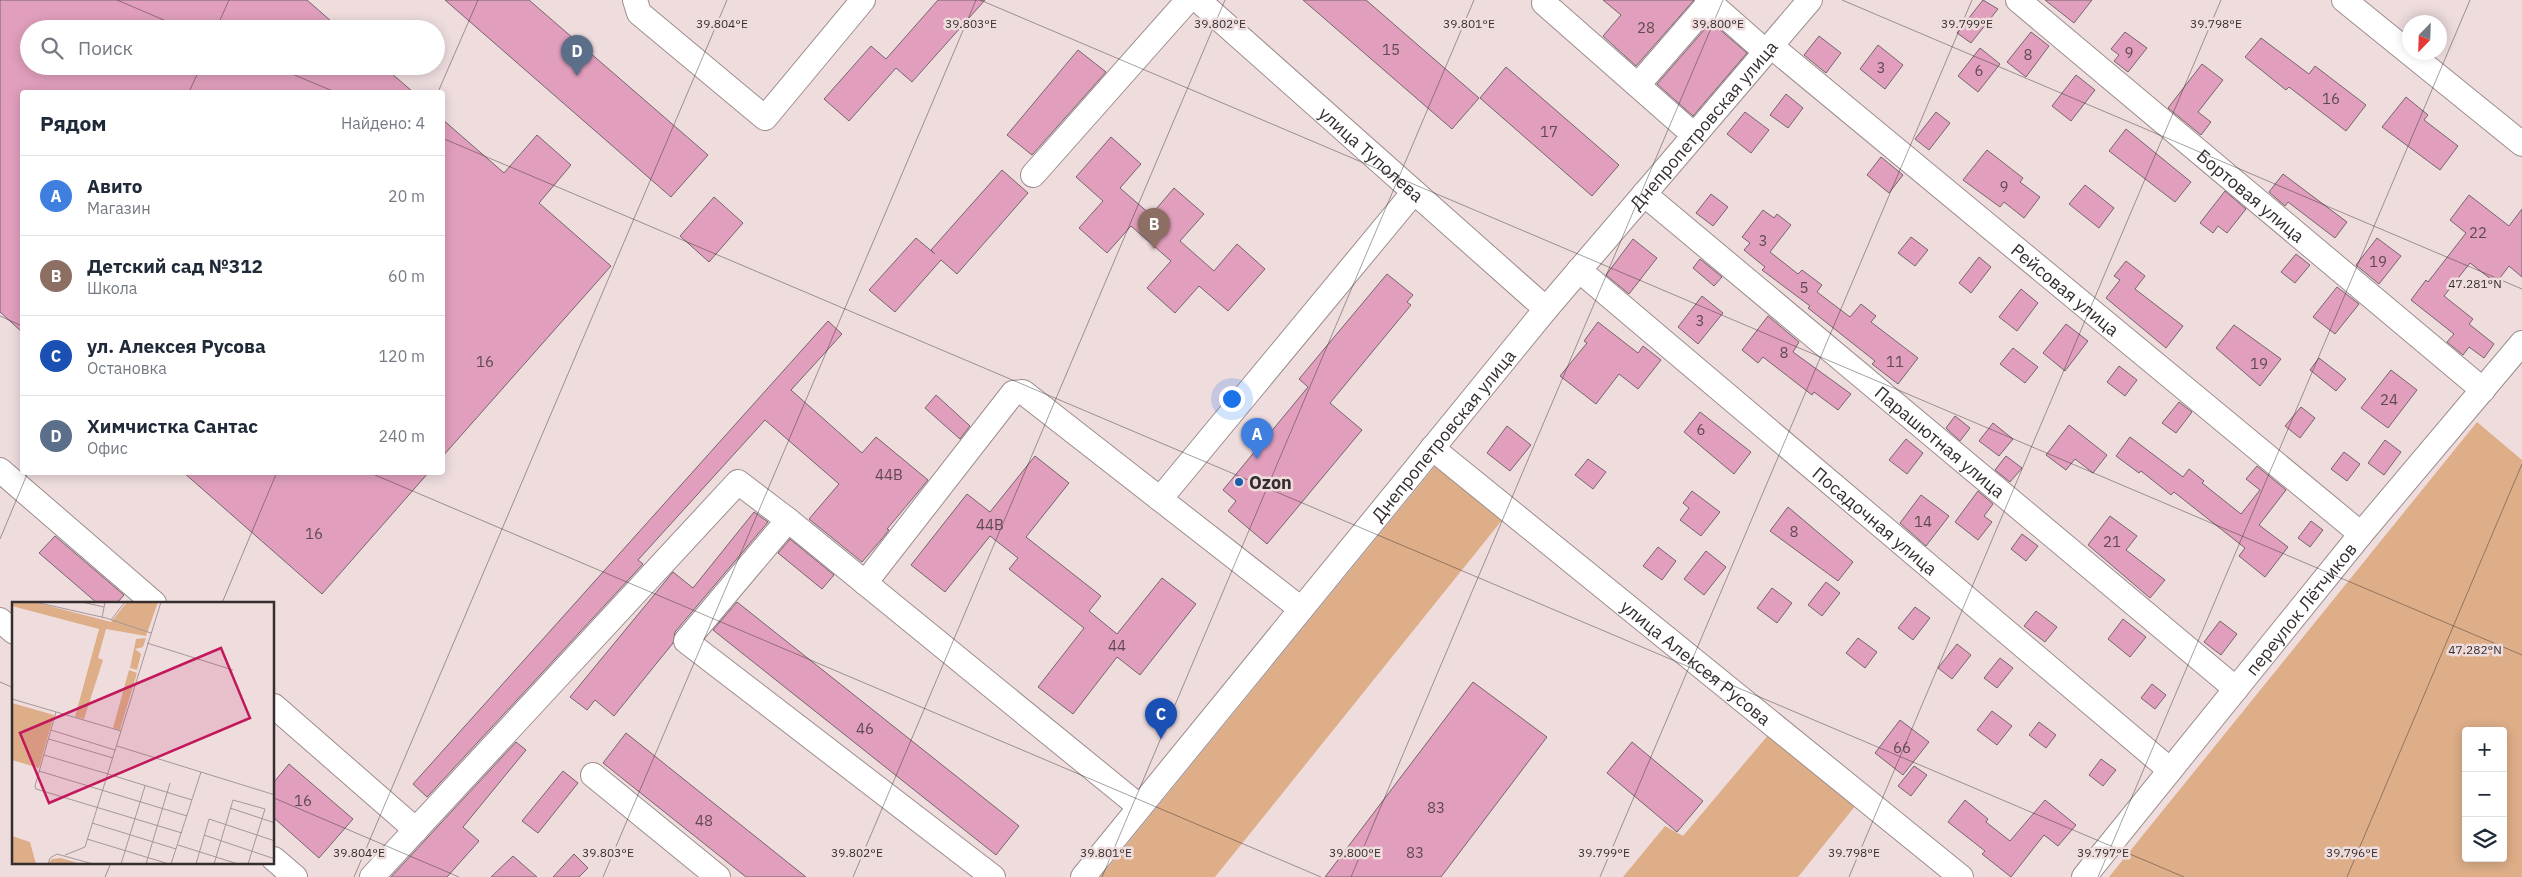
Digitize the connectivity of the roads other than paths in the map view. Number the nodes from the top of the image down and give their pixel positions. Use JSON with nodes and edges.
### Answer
{"nodes":[{"id":1,"x":635,"y":0,"type":"edge"},
{"id":2,"x":863,"y":0,"type":"edge"},
{"id":3,"x":1188,"y":0,"type":"edge"},
{"id":4,"x":1198,"y":0,"type":"edge"},
{"id":5,"x":1810,"y":0,"type":"edge"},
{"id":6,"x":2018,"y":0,"type":"edge"},
{"id":7,"x":2344,"y":0,"type":"edge"},
{"id":8,"x":1544,"y":1,"type":"edge"},
{"id":9,"x":1708,"y":1,"type":"edge"},
{"id":10,"x":1769,"y":49,"type":"junction"},
{"id":11,"x":1638,"y":85,"type":"junction"},
{"id":12,"x":1694,"y":136,"type":"junction"},
{"id":13,"x":2522,"y":144,"type":"edge"},
{"id":14,"x":1033,"y":175,"type":"dead end"},
{"id":15,"x":1414,"y":192,"type":"junction"},
{"id":16,"x":1644,"y":194,"type":"junction"},
{"id":17,"x":1579,"y":270,"type":"junction"},
{"id":18,"x":1546,"y":309,"type":"junction"},
{"id":19,"x":2522,"y":343,"type":"edge"},
{"id":20,"x":2483,"y":390,"type":"junction"},
{"id":21,"x":1432,"y":448,"type":"junction"},
{"id":22,"x":0,"y":470,"type":"edge"},
{"id":23,"x":1160,"y":499,"type":"junction"},
{"id":24,"x":788,"y":520,"type":"junction"},
{"id":25,"x":2361,"y":534,"type":"junction"},
{"id":26,"x":865,"y":582,"type":"junction"},
{"id":27,"x":153,"y":602,"type":"edge"},
{"id":28,"x":1301,"y":609,"type":"junction"},
{"id":29,"x":0,"y":620,"type":"edge"},
{"id":30,"x":12,"y":630,"type":"edge"},
{"id":31,"x":2236,"y":689,"type":"junction"},
{"id":32,"x":275,"y":707,"type":"edge"},
{"id":33,"x":2170,"y":770,"type":"junction"},
{"id":34,"x":593,"y":775,"type":"dead end"},
{"id":35,"x":1140,"y":807,"type":"junction"},
{"id":36,"x":416,"y":830,"type":"junction"},
{"id":37,"x":275,"y":860,"type":"edge"},
{"id":38,"x":295,"y":877,"type":"edge"},
{"id":39,"x":372,"y":877,"type":"edge"},
{"id":40,"x":718,"y":877,"type":"edge"},
{"id":41,"x":993,"y":877,"type":"edge"},
{"id":42,"x":1083,"y":877,"type":"edge"},
{"id":43,"x":1961,"y":877,"type":"edge"},
{"id":44,"x":2084,"y":877,"type":"edge"}],
"edges":[{"from":1,"to":2,"type":"street"},
{"from":3,"to":14,"type":"street"},
{"from":4,"to":15,"type":"street","name":"улица Туполева"},
{"from":5,"to":10,"type":"street","name":"Днепропетровская улица"},
{"from":6,"to":20,"type":"street","name":"Бортовая улица"},
{"from":7,"to":13,"type":"street"},
{"from":8,"to":11,"type":"street"},
{"from":9,"to":10,"type":"street","name":"Рейсовая улица"},
{"from":9,"to":11,"type":"street"},
{"from":10,"to":12,"type":"street","name":"Днепропетровская улица"},
{"from":10,"to":25,"type":"street","name":"Рейсовая улица"},
{"from":11,"to":12,"type":"street"},
{"from":12,"to":16,"type":"street","name":"Днепропетровская улица"},
{"from":15,"to":18,"type":"street","name":"улица Туполева"},
{"from":15,"to":23,"type":"street"},
{"from":16,"to":17,"type":"street","name":"Днепропетровская улица"},
{"from":16,"to":31,"type":"street","name":"Парашютная улица"},
{"from":17,"to":18,"type":"street","name":"Днепропетровская улица"},
{"from":17,"to":33,"type":"street","name":"Посадочная улица"},
{"from":18,"to":21,"type":"street","name":"Днепропетровская улица"},
{"from":19,"to":20,"type":"street","name":"переулок Лётчиков"},
{"from":20,"to":25,"type":"street","name":"переулок Лётчиков"},
{"from":21,"to":28,"type":"street","name":"Днепропетровская улица"},
{"from":21,"to":43,"type":"street","name":"улица Алексея Русова"},
{"from":22,"to":27,"type":"street"},
{"from":23,"to":26,"type":"street"},
{"from":23,"to":28,"type":"street"},
{"from":24,"to":26,"type":"street"},
{"from":24,"to":36,"type":"street"},
{"from":24,"to":41,"type":"street"},
{"from":25,"to":31,"type":"street","name":"переулок Лётчиков"},
{"from":26,"to":35,"type":"street"},
{"from":28,"to":35,"type":"street","name":"Днепропетровская улица"},
{"from":29,"to":30,"type":"street"},
{"from":31,"to":33,"type":"street","name":"переулок Лётчиков"},
{"from":32,"to":36,"type":"street"},
{"from":33,"to":44,"type":"street","name":"переулок Лётчиков"},
{"from":34,"to":40,"type":"street"},
{"from":35,"to":42,"type":"street","name":"Днепропетровская улица"},
{"from":36,"to":39,"type":"street"},
{"from":37,"to":38,"type":"street"}]}
